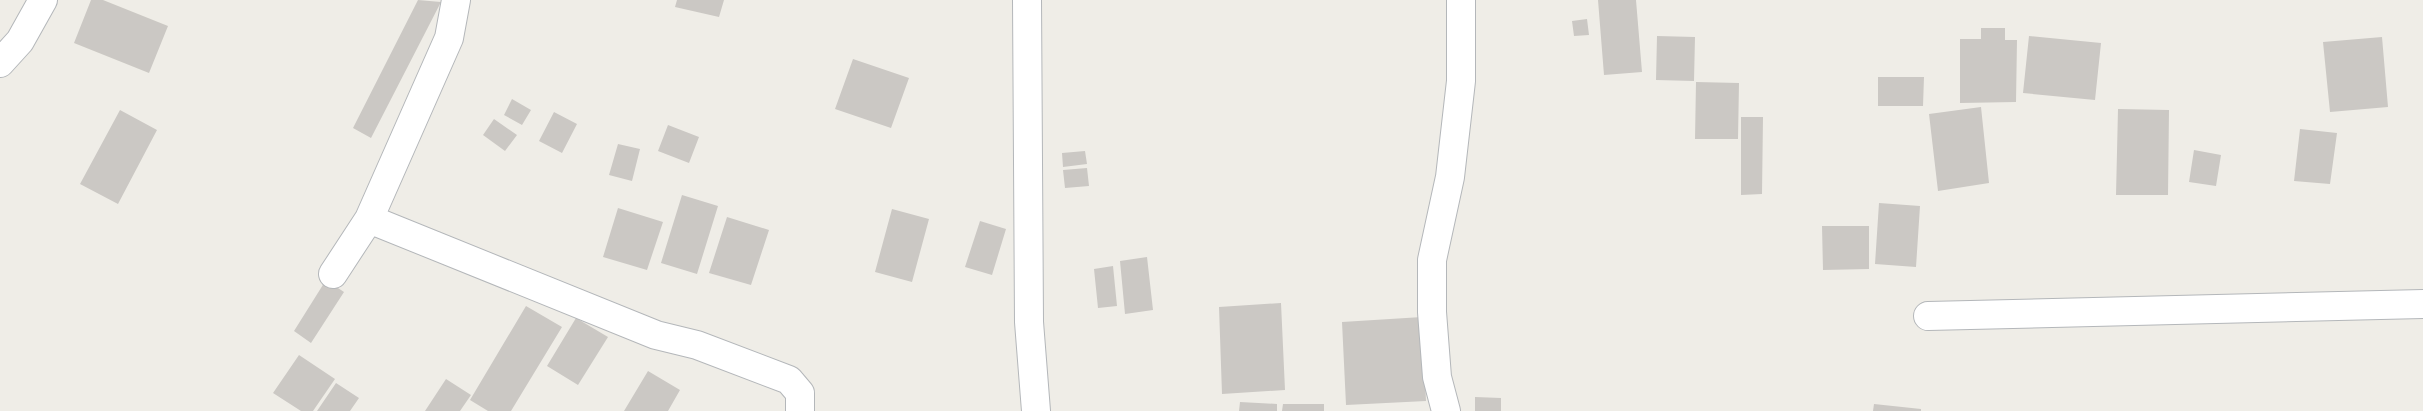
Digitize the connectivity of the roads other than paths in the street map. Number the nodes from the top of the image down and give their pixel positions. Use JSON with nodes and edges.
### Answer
{"nodes":[{"id":1,"x":43,"y":0,"type":"edge"},
{"id":2,"x":456,"y":0,"type":"edge"},
{"id":3,"x":1027,"y":0,"type":"edge"},
{"id":4,"x":1461,"y":0,"type":"edge"},
{"id":5,"x":0,"y":63,"type":"edge"},
{"id":6,"x":369,"y":219,"type":"junction"},
{"id":7,"x":333,"y":274,"type":"dead end"},
{"id":8,"x":2423,"y":304,"type":"edge"},
{"id":9,"x":1928,"y":316,"type":"dead end"},
{"id":10,"x":800,"y":411,"type":"edge"},
{"id":11,"x":1036,"y":411,"type":"edge"},
{"id":12,"x":1446,"y":411,"type":"edge"}],
"edges":[{"from":1,"to":5,"type":"street"},
{"from":2,"to":6,"type":"street"},
{"from":3,"to":11,"type":"street"},
{"from":4,"to":12,"type":"street"},
{"from":6,"to":7,"type":"street"},
{"from":6,"to":10,"type":"street"},
{"from":8,"to":9,"type":"street"}]}
